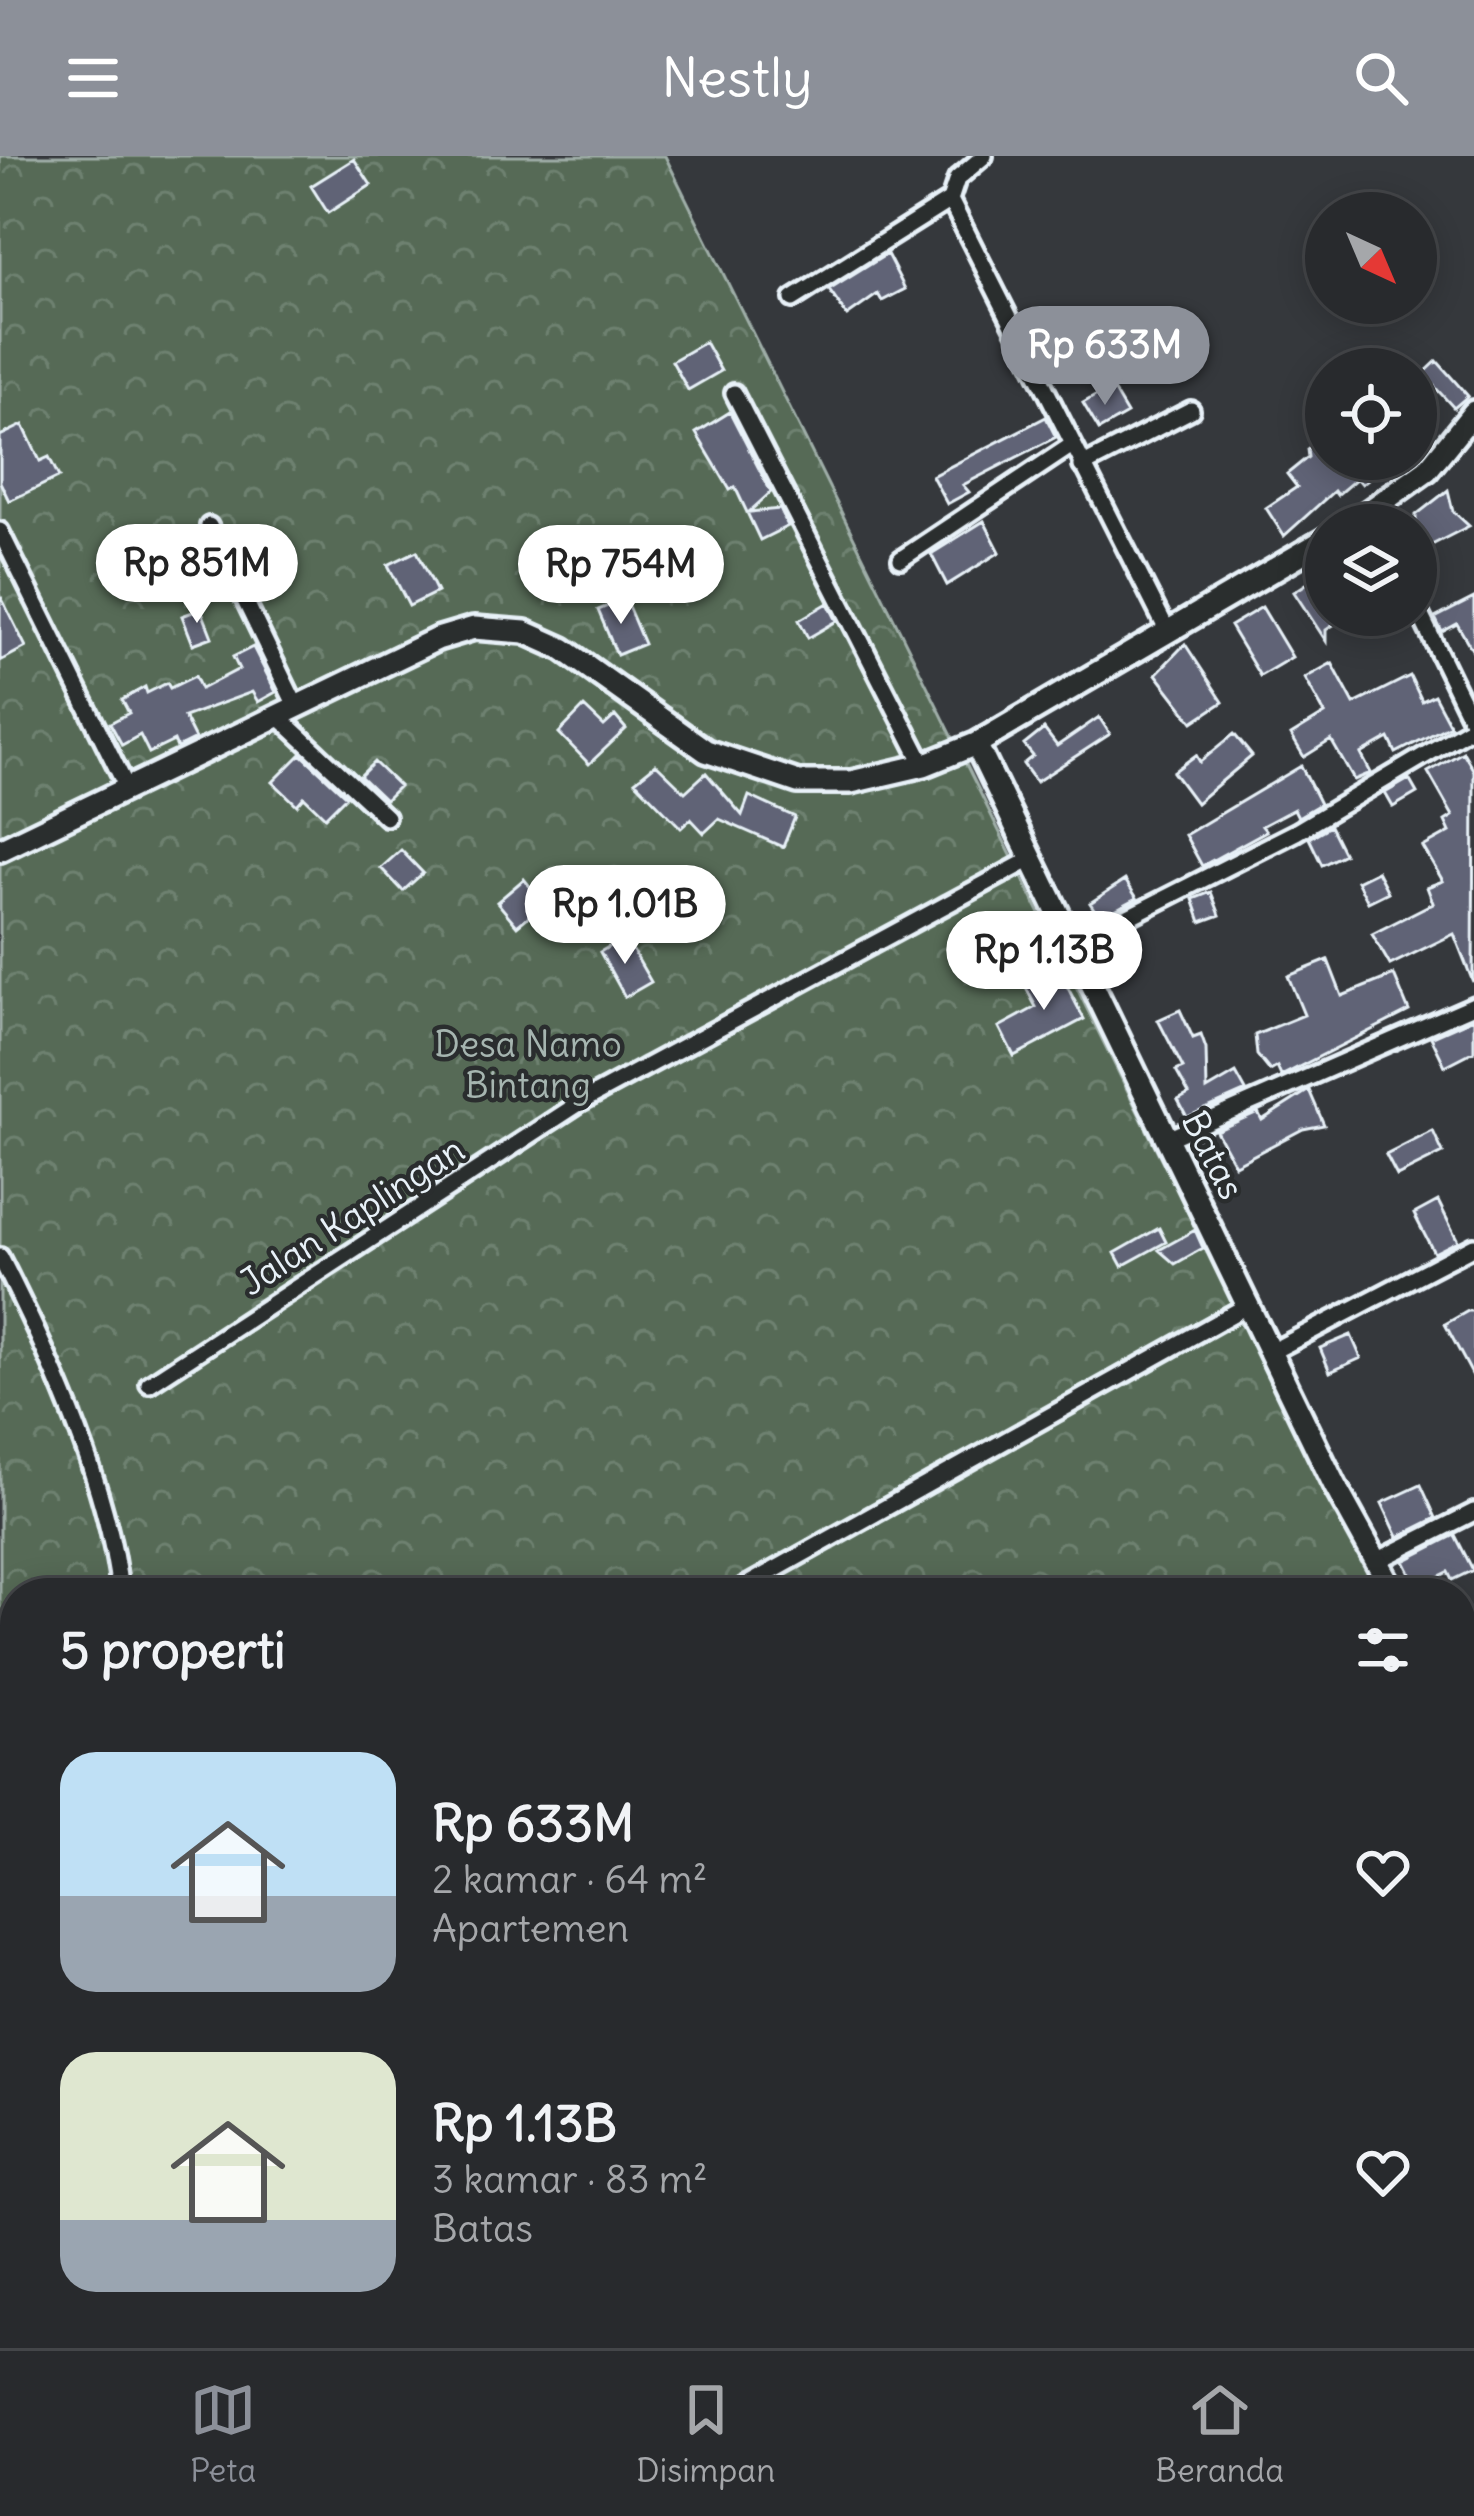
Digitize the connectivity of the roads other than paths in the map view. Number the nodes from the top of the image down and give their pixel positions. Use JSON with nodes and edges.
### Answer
{"nodes":[{"id":1,"x":984,"y":156,"type":"edge"},
{"id":2,"x":950,"y":200,"type":"junction"},
{"id":3,"x":793,"y":299,"type":"dead end"},
{"id":4,"x":734,"y":393,"type":"dead end"},
{"id":5,"x":1191,"y":410,"type":"dead end"},
{"id":6,"x":1474,"y":412,"type":"edge"},
{"id":7,"x":1072,"y":445,"type":"junction"},
{"id":8,"x":1082,"y":466,"type":"junction"},
{"id":9,"x":1390,"y":504,"type":"edge"},
{"id":10,"x":209,"y":526,"type":"dead end"},
{"id":11,"x":0,"y":531,"type":"edge"},
{"id":12,"x":1305,"y":551,"type":"edge"},
{"id":13,"x":901,"y":560,"type":"dead end"},
{"id":14,"x":1168,"y":632,"type":"junction"},
{"id":15,"x":1434,"y":636,"type":"edge"},
{"id":16,"x":1467,"y":691,"type":"edge"},
{"id":17,"x":287,"y":710,"type":"junction"},
{"id":18,"x":1474,"y":726,"type":"edge"},
{"id":19,"x":976,"y":744,"type":"junction"},
{"id":20,"x":924,"y":765,"type":"junction"},
{"id":21,"x":126,"y":786,"type":"junction"},
{"id":22,"x":386,"y":817,"type":"dead end"},
{"id":23,"x":0,"y":850,"type":"edge"},
{"id":24,"x":1031,"y":859,"type":"junction"},
{"id":25,"x":1075,"y":944,"type":"junction"},
{"id":26,"x":1474,"y":1005,"type":"edge"},
{"id":27,"x":1167,"y":1139,"type":"junction"},
{"id":28,"x":1474,"y":1246,"type":"edge"},
{"id":29,"x":0,"y":1257,"type":"edge"},
{"id":30,"x":1250,"y":1304,"type":"junction"},
{"id":31,"x":1273,"y":1351,"type":"junction"},
{"id":32,"x":149,"y":1384,"type":"dead end"},
{"id":33,"x":1474,"y":1512,"type":"edge"},
{"id":34,"x":1377,"y":1561,"type":"junction"},
{"id":35,"x":116,"y":1578,"type":"edge"},
{"id":36,"x":760,"y":1578,"type":"edge"},
{"id":37,"x":1386,"y":1578,"type":"edge"}],
"edges":[{"from":1,"to":2,"type":"street"},
{"from":2,"to":3,"type":"street"},
{"from":2,"to":7,"type":"street"},
{"from":4,"to":20,"type":"street"},
{"from":5,"to":8,"type":"street"},
{"from":6,"to":9,"type":"main road"},
{"from":7,"to":8,"type":"street"},
{"from":7,"to":13,"type":"street"},
{"from":8,"to":14,"type":"street"},
{"from":10,"to":17,"type":"street"},
{"from":11,"to":21,"type":"street"},
{"from":12,"to":14,"type":"main road"},
{"from":14,"to":19,"type":"main road"},
{"from":15,"to":16,"type":"street"},
{"from":16,"to":18,"type":"street"},
{"from":17,"to":20,"type":"main road"},
{"from":17,"to":21,"type":"main road"},
{"from":17,"to":22,"type":"street"},
{"from":18,"to":25,"type":"street"},
{"from":19,"to":20,"type":"main road"},
{"from":19,"to":24,"type":"main road","name":"Batas"},
{"from":21,"to":23,"type":"main road"},
{"from":24,"to":25,"type":"main road","name":"Batas"},
{"from":24,"to":32,"type":"street","name":"Jalan Kaplingan"},
{"from":25,"to":27,"type":"main road","name":"Batas"},
{"from":26,"to":27,"type":"street"},
{"from":27,"to":30,"type":"main road","name":"Batas"},
{"from":28,"to":31,"type":"street"},
{"from":29,"to":35,"type":"street"},
{"from":30,"to":31,"type":"main road","name":"Batas"},
{"from":30,"to":36,"type":"street"},
{"from":31,"to":34,"type":"main road","name":"Batas"},
{"from":33,"to":34,"type":"street"},
{"from":34,"to":37,"type":"main road","name":"Batas"}]}
